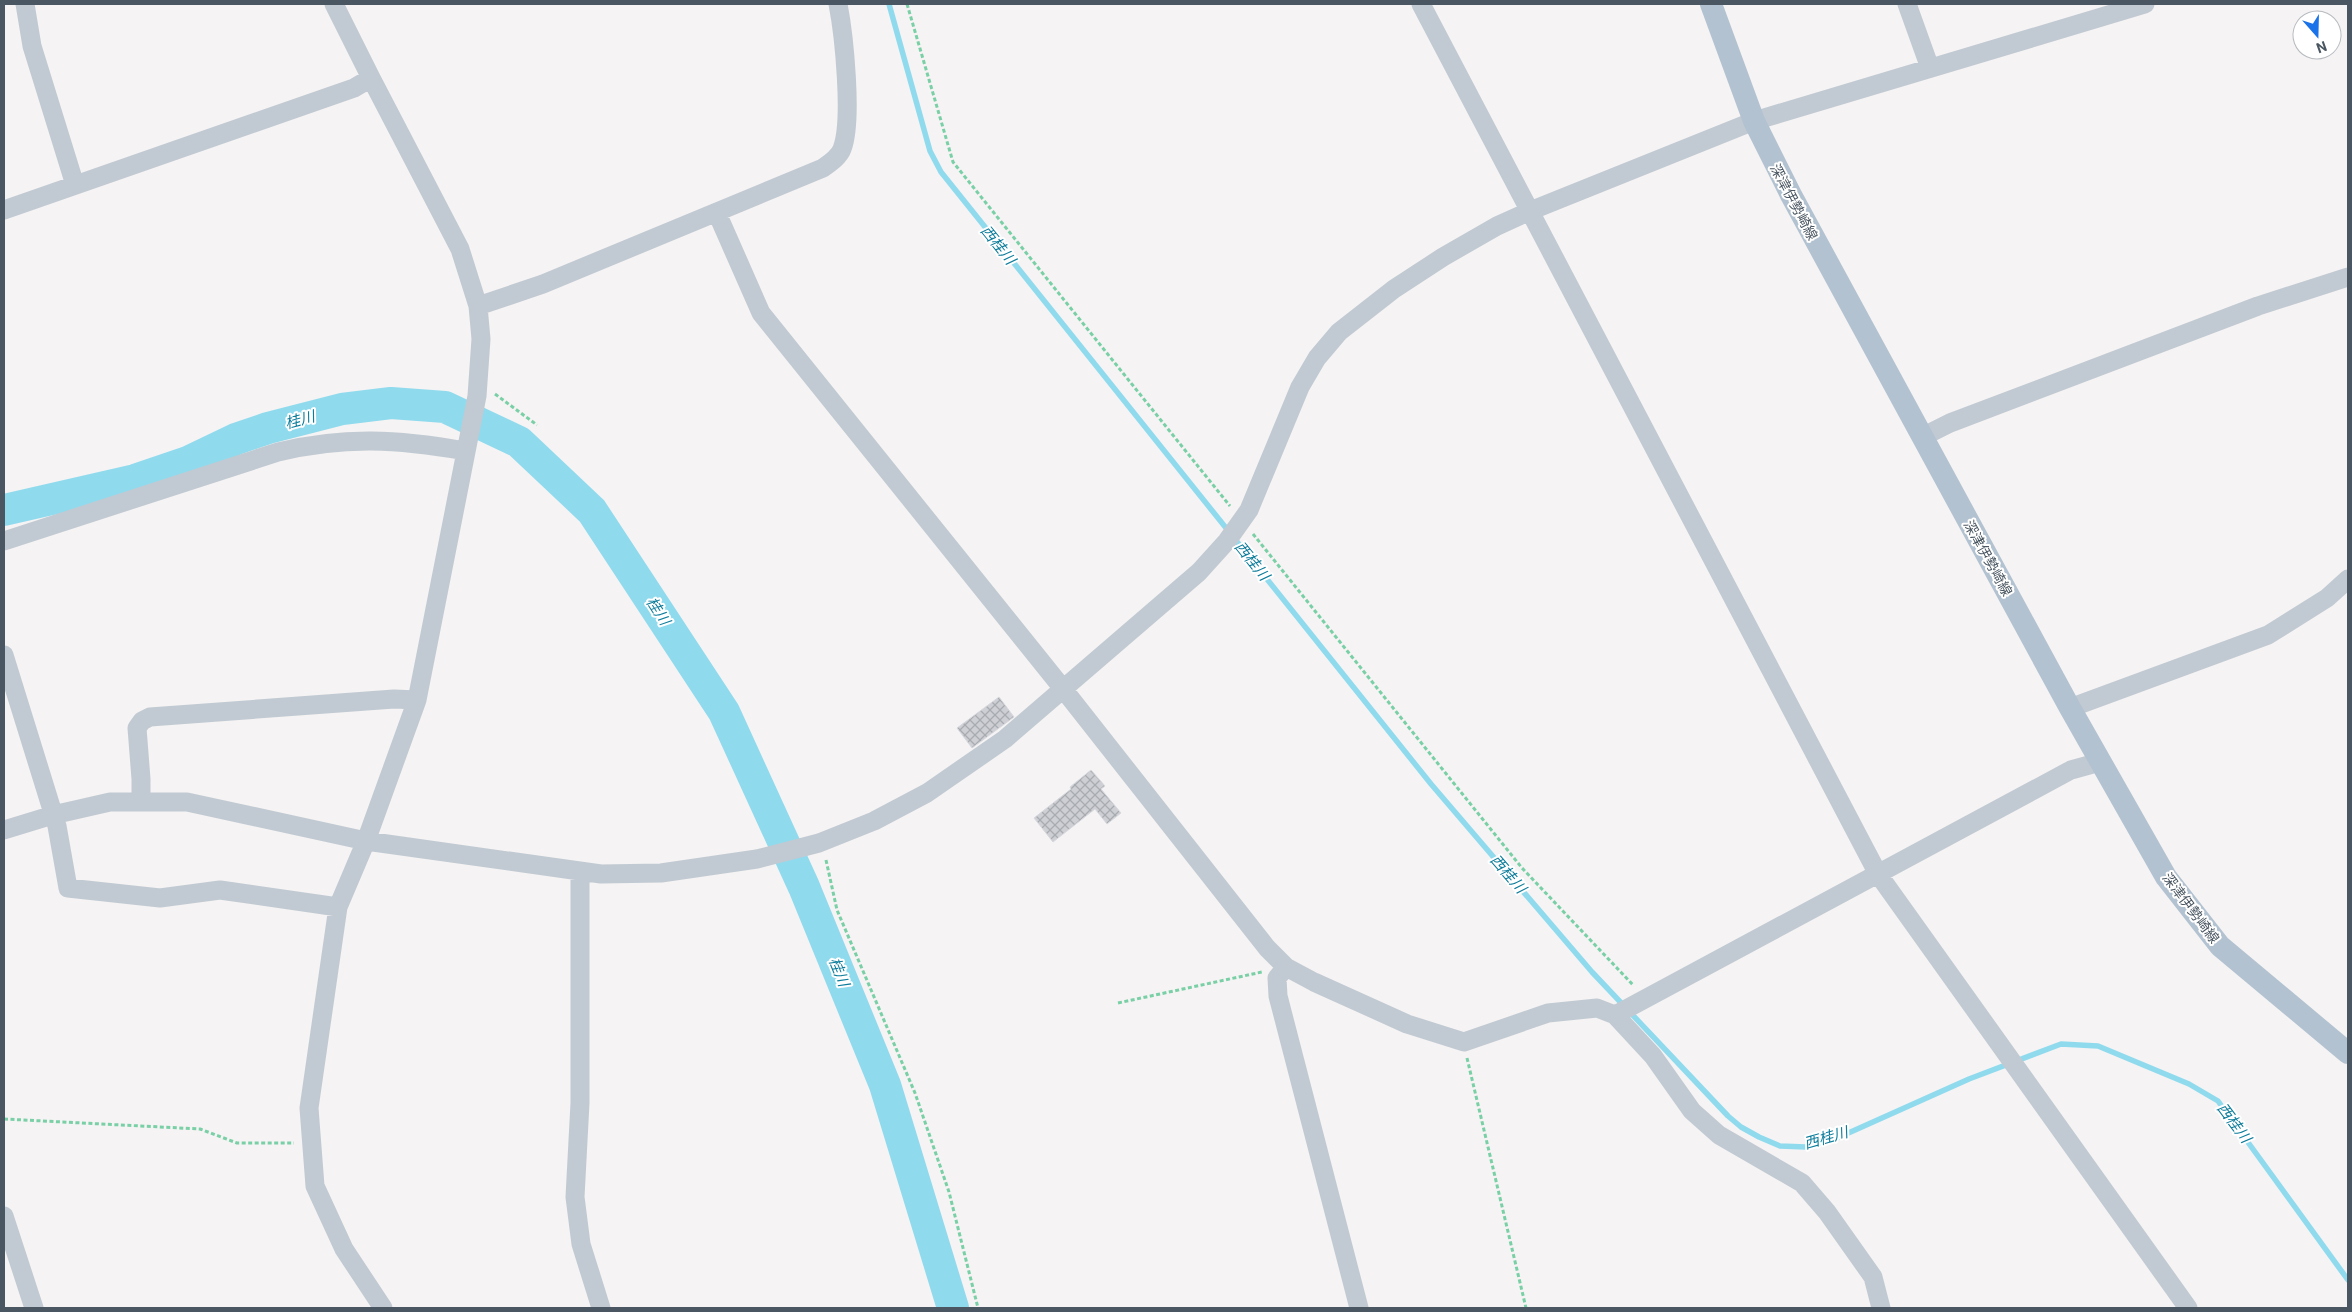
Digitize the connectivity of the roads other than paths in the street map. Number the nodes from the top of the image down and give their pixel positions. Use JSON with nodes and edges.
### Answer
{"nodes":[{"id":1,"x":25,"y":4,"type":"edge"},
{"id":2,"x":337,"y":4,"type":"edge"},
{"id":3,"x":838,"y":4,"type":"edge"},
{"id":4,"x":1421,"y":4,"type":"edge"},
{"id":5,"x":1711,"y":4,"type":"edge"},
{"id":6,"x":1907,"y":4,"type":"edge"},
{"id":7,"x":2145,"y":4,"type":"edge"},
{"id":8,"x":1930,"y":68,"type":"junction"},
{"id":9,"x":371,"y":78,"type":"junction"},
{"id":10,"x":1754,"y":121,"type":"junction"},
{"id":11,"x":75,"y":185,"type":"junction"},
{"id":12,"x":4,"y":210,"type":"edge"},
{"id":13,"x":1530,"y":211,"type":"junction"},
{"id":14,"x":717,"y":213,"type":"junction"},
{"id":15,"x":2348,"y":277,"type":"edge"},
{"id":16,"x":478,"y":306,"type":"junction"},
{"id":17,"x":1922,"y":437,"type":"junction"},
{"id":18,"x":466,"y":447,"type":"junction"},
{"id":19,"x":4,"y":541,"type":"edge"},
{"id":20,"x":2348,"y":579,"type":"edge"},
{"id":21,"x":4,"y":655,"type":"edge"},
{"id":22,"x":1064,"y":690,"type":"junction"},
{"id":23,"x":417,"y":700,"type":"junction"},
{"id":24,"x":2070,"y":708,"type":"junction"},
{"id":25,"x":2100,"y":762,"type":"junction"},
{"id":26,"x":141,"y":800,"type":"junction"},
{"id":27,"x":53,"y":815,"type":"junction"},
{"id":28,"x":4,"y":830,"type":"edge"},
{"id":29,"x":366,"y":841,"type":"junction"},
{"id":30,"x":580,"y":872,"type":"junction"},
{"id":31,"x":1878,"y":874,"type":"junction"},
{"id":32,"x":338,"y":907,"type":"junction"},
{"id":33,"x":1286,"y":967,"type":"junction"},
{"id":34,"x":1629,"y":1007,"type":"junction"},
{"id":35,"x":2348,"y":1053,"type":"edge"},
{"id":36,"x":4,"y":1216,"type":"edge"},
{"id":37,"x":34,"y":1308,"type":"edge"},
{"id":38,"x":383,"y":1308,"type":"edge"},
{"id":39,"x":601,"y":1308,"type":"edge"},
{"id":40,"x":1359,"y":1308,"type":"edge"},
{"id":41,"x":1881,"y":1308,"type":"edge"},
{"id":42,"x":2188,"y":1308,"type":"edge"}],
"edges":[{"from":1,"to":11,"type":"street"},
{"from":2,"to":9,"type":"street"},
{"from":3,"to":14,"type":"street"},
{"from":4,"to":13,"type":"street"},
{"from":5,"to":10,"type":"main road","name":"深津伊勢崎線"},
{"from":6,"to":8,"type":"street"},
{"from":7,"to":8,"type":"street"},
{"from":8,"to":10,"type":"street"},
{"from":9,"to":11,"type":"street"},
{"from":9,"to":16,"type":"street"},
{"from":10,"to":13,"type":"street"},
{"from":10,"to":17,"type":"main road","name":"深津伊勢崎線"},
{"from":11,"to":12,"type":"street"},
{"from":13,"to":22,"type":"street"},
{"from":13,"to":31,"type":"street"},
{"from":14,"to":16,"type":"street"},
{"from":14,"to":22,"type":"street"},
{"from":15,"to":17,"type":"street"},
{"from":16,"to":18,"type":"street"},
{"from":17,"to":24,"type":"main road","name":"深津伊勢崎線"},
{"from":18,"to":19,"type":"street"},
{"from":18,"to":23,"type":"street"},
{"from":20,"to":24,"type":"street"},
{"from":21,"to":27,"type":"street"},
{"from":22,"to":30,"type":"street"},
{"from":22,"to":33,"type":"street"},
{"from":23,"to":26,"type":"street"},
{"from":23,"to":29,"type":"street"},
{"from":24,"to":25,"type":"main road","name":"深津伊勢崎線"},
{"from":25,"to":31,"type":"street"},
{"from":25,"to":35,"type":"main road","name":"深津伊勢崎線"},
{"from":26,"to":27,"type":"street"},
{"from":26,"to":29,"type":"street"},
{"from":27,"to":28,"type":"street"},
{"from":27,"to":32,"type":"street"},
{"from":29,"to":30,"type":"street"},
{"from":29,"to":32,"type":"street"},
{"from":30,"to":39,"type":"street"},
{"from":31,"to":34,"type":"street"},
{"from":31,"to":42,"type":"street"},
{"from":32,"to":38,"type":"street"},
{"from":33,"to":34,"type":"street"},
{"from":33,"to":40,"type":"street"},
{"from":34,"to":41,"type":"street"},
{"from":36,"to":37,"type":"street"}]}
